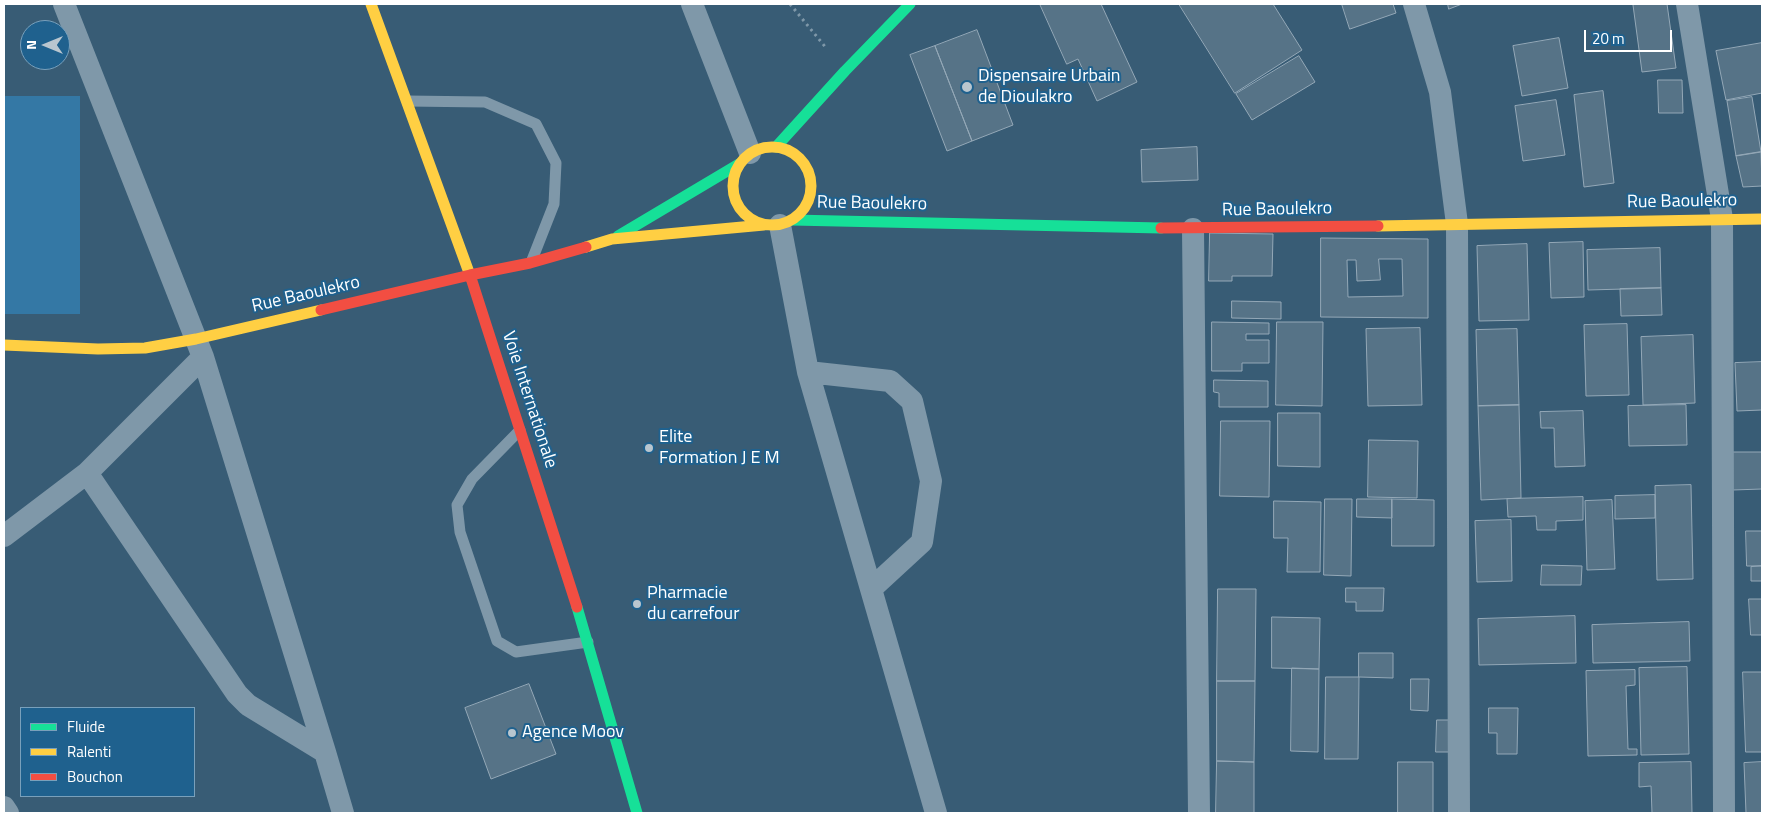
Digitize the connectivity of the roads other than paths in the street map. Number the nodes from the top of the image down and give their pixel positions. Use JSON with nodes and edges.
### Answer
{"nodes":[{"id":1,"x":64,"y":4,"type":"edge"},
{"id":2,"x":371,"y":4,"type":"edge"},
{"id":3,"x":692,"y":4,"type":"edge"},
{"id":4,"x":910,"y":4,"type":"edge"},
{"id":5,"x":1414,"y":4,"type":"edge"},
{"id":6,"x":1687,"y":4,"type":"edge"},
{"id":7,"x":408,"y":101,"type":"junction"},
{"id":8,"x":776,"y":146,"type":"junction"},
{"id":9,"x":744,"y":158,"type":"junction"},
{"id":10,"x":1722,"y":219,"type":"junction"},
{"id":11,"x":1762,"y":219,"type":"edge"},
{"id":12,"x":779,"y":223,"type":"junction"},
{"id":13,"x":1457,"y":224,"type":"junction"},
{"id":14,"x":1193,"y":228,"type":"junction"},
{"id":15,"x":612,"y":239,"type":"junction"},
{"id":16,"x":530,"y":264,"type":"junction"},
{"id":17,"x":470,"y":275,"type":"junction"},
{"id":18,"x":4,"y":345,"type":"edge"},
{"id":19,"x":199,"y":348,"type":"junction"},
{"id":20,"x":808,"y":372,"type":"junction"},
{"id":21,"x":520,"y":429,"type":"junction"},
{"id":22,"x":87,"y":473,"type":"junction"},
{"id":23,"x":4,"y":536,"type":"edge"},
{"id":24,"x":871,"y":589,"type":"junction"},
{"id":25,"x":588,"y":642,"type":"junction"},
{"id":26,"x":325,"y":752,"type":"junction"},
{"id":27,"x":4,"y":807,"type":"edge"},
{"id":28,"x":8,"y":813,"type":"edge"},
{"id":29,"x":343,"y":813,"type":"edge"},
{"id":30,"x":637,"y":813,"type":"edge"},
{"id":31,"x":936,"y":813,"type":"edge"},
{"id":32,"x":1199,"y":813,"type":"edge"},
{"id":33,"x":1459,"y":813,"type":"edge"},
{"id":34,"x":1724,"y":813,"type":"edge"}],
"edges":[{"from":1,"to":19,"type":"street"},
{"from":2,"to":7,"type":"street","name":"Voie Internationale"},
{"from":3,"to":9,"type":"street"},
{"from":4,"to":8,"type":"street"},
{"from":5,"to":13,"type":"street"},
{"from":6,"to":10,"type":"street"},
{"from":7,"to":16,"type":"lane"},
{"from":7,"to":17,"type":"street","name":"Voie Internationale"},
{"from":8,"to":9,"type":"street"},
{"from":8,"to":12,"type":"street"},
{"from":9,"to":12,"type":"street"},
{"from":9,"to":15,"type":"street","name":"Rue Baoulekro"},
{"from":10,"to":11,"type":"street","name":"Rue Baoulekro"},
{"from":10,"to":13,"type":"street","name":"Rue Baoulekro"},
{"from":10,"to":34,"type":"street"},
{"from":12,"to":14,"type":"street","name":"Rue Baoulekro"},
{"from":12,"to":15,"type":"street","name":"Rue Baoulekro"},
{"from":12,"to":20,"type":"street"},
{"from":13,"to":14,"type":"street","name":"Rue Baoulekro"},
{"from":13,"to":33,"type":"street"},
{"from":14,"to":32,"type":"street"},
{"from":15,"to":16,"type":"street","name":"Rue Baoulekro"},
{"from":16,"to":17,"type":"street","name":"Rue Baoulekro"},
{"from":17,"to":19,"type":"street","name":"Rue Baoulekro"},
{"from":17,"to":21,"type":"street","name":"Voie Internationale"},
{"from":18,"to":19,"type":"street","name":"Rue Baoulekro"},
{"from":19,"to":22,"type":"street"},
{"from":19,"to":26,"type":"street"},
{"from":20,"to":24,"type":"street"},
{"from":20,"to":24,"type":"street"},
{"from":21,"to":25,"type":"street","name":"Voie Internationale"},
{"from":21,"to":25,"type":"lane"},
{"from":22,"to":23,"type":"street"},
{"from":22,"to":26,"type":"street"},
{"from":24,"to":31,"type":"street"},
{"from":25,"to":30,"type":"street","name":"Voie Internationale"},
{"from":26,"to":29,"type":"street"},
{"from":27,"to":28,"type":"street"}]}
